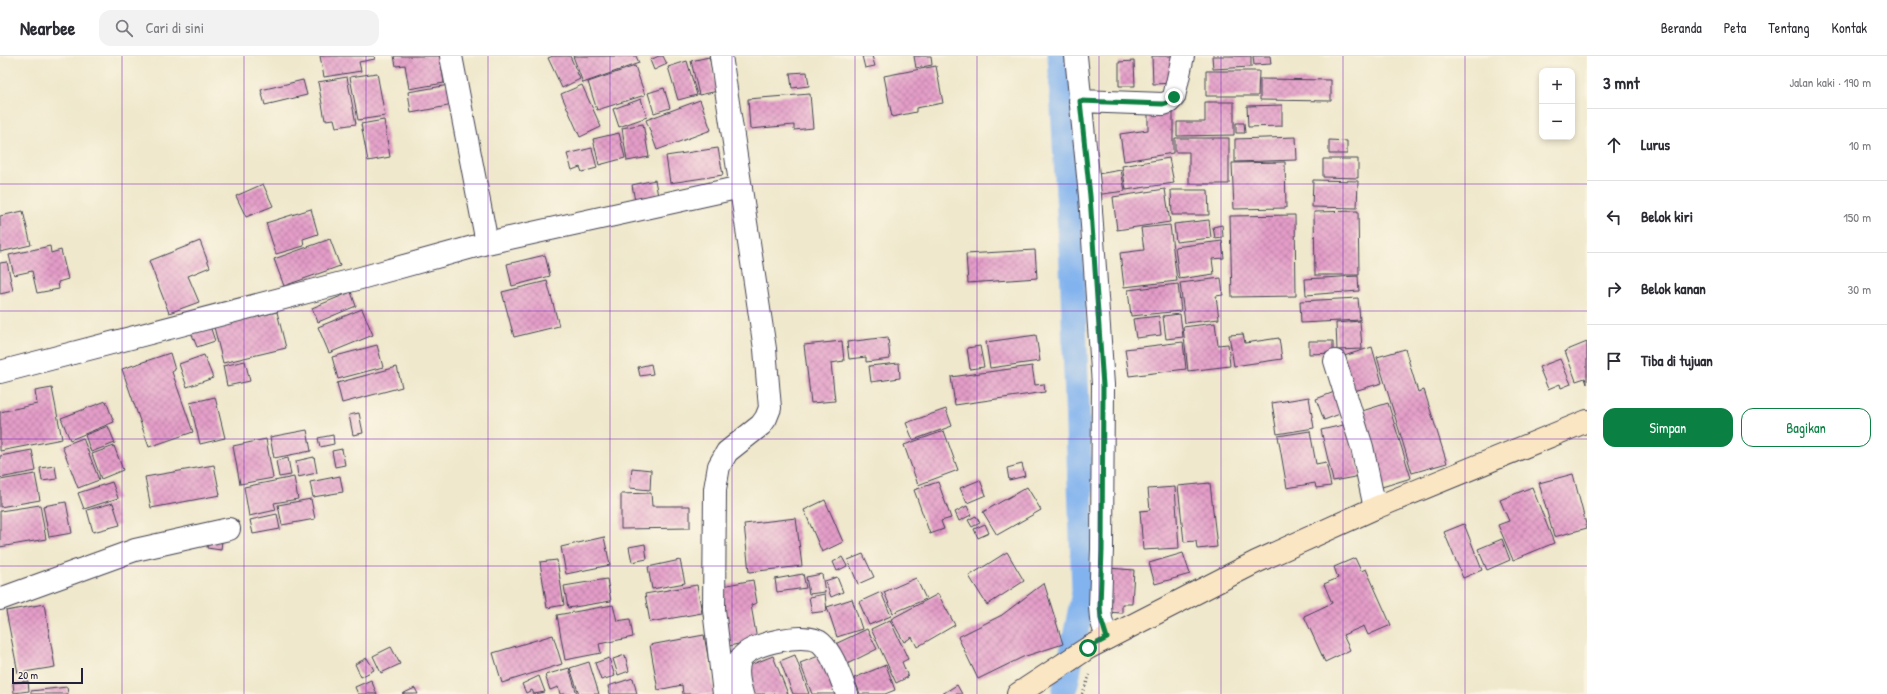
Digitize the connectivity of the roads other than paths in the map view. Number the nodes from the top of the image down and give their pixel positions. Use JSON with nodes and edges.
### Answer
{"nodes":[{"id":1,"x":451,"y":56,"type":"edge"},
{"id":2,"x":721,"y":56,"type":"edge"},
{"id":3,"x":1076,"y":56,"type":"edge"},
{"id":4,"x":1183,"y":56,"type":"edge"},
{"id":5,"x":1080,"y":101,"type":"junction"},
{"id":6,"x":741,"y":187,"type":"junction"},
{"id":7,"x":487,"y":243,"type":"junction"},
{"id":8,"x":1335,"y":361,"type":"dead end"},
{"id":9,"x":0,"y":372,"type":"edge"},
{"id":10,"x":1587,"y":421,"type":"edge"},
{"id":11,"x":1375,"y":508,"type":"junction"},
{"id":12,"x":230,"y":529,"type":"dead end"},
{"id":13,"x":0,"y":599,"type":"edge"},
{"id":14,"x":1107,"y":638,"type":"junction"},
{"id":15,"x":724,"y":694,"type":"edge"},
{"id":16,"x":742,"y":694,"type":"edge"},
{"id":17,"x":847,"y":694,"type":"edge"},
{"id":18,"x":1018,"y":694,"type":"edge"}],
"edges":[{"from":1,"to":7,"type":"street"},
{"from":2,"to":6,"type":"street"},
{"from":3,"to":5,"type":"street"},
{"from":4,"to":5,"type":"street"},
{"from":5,"to":14,"type":"street"},
{"from":6,"to":7,"type":"street"},
{"from":6,"to":15,"type":"street"},
{"from":7,"to":9,"type":"street"},
{"from":8,"to":11,"type":"street"},
{"from":10,"to":11,"type":"main road"},
{"from":11,"to":14,"type":"main road"},
{"from":12,"to":13,"type":"street"},
{"from":14,"to":18,"type":"main road"},
{"from":16,"to":17,"type":"street"}]}
